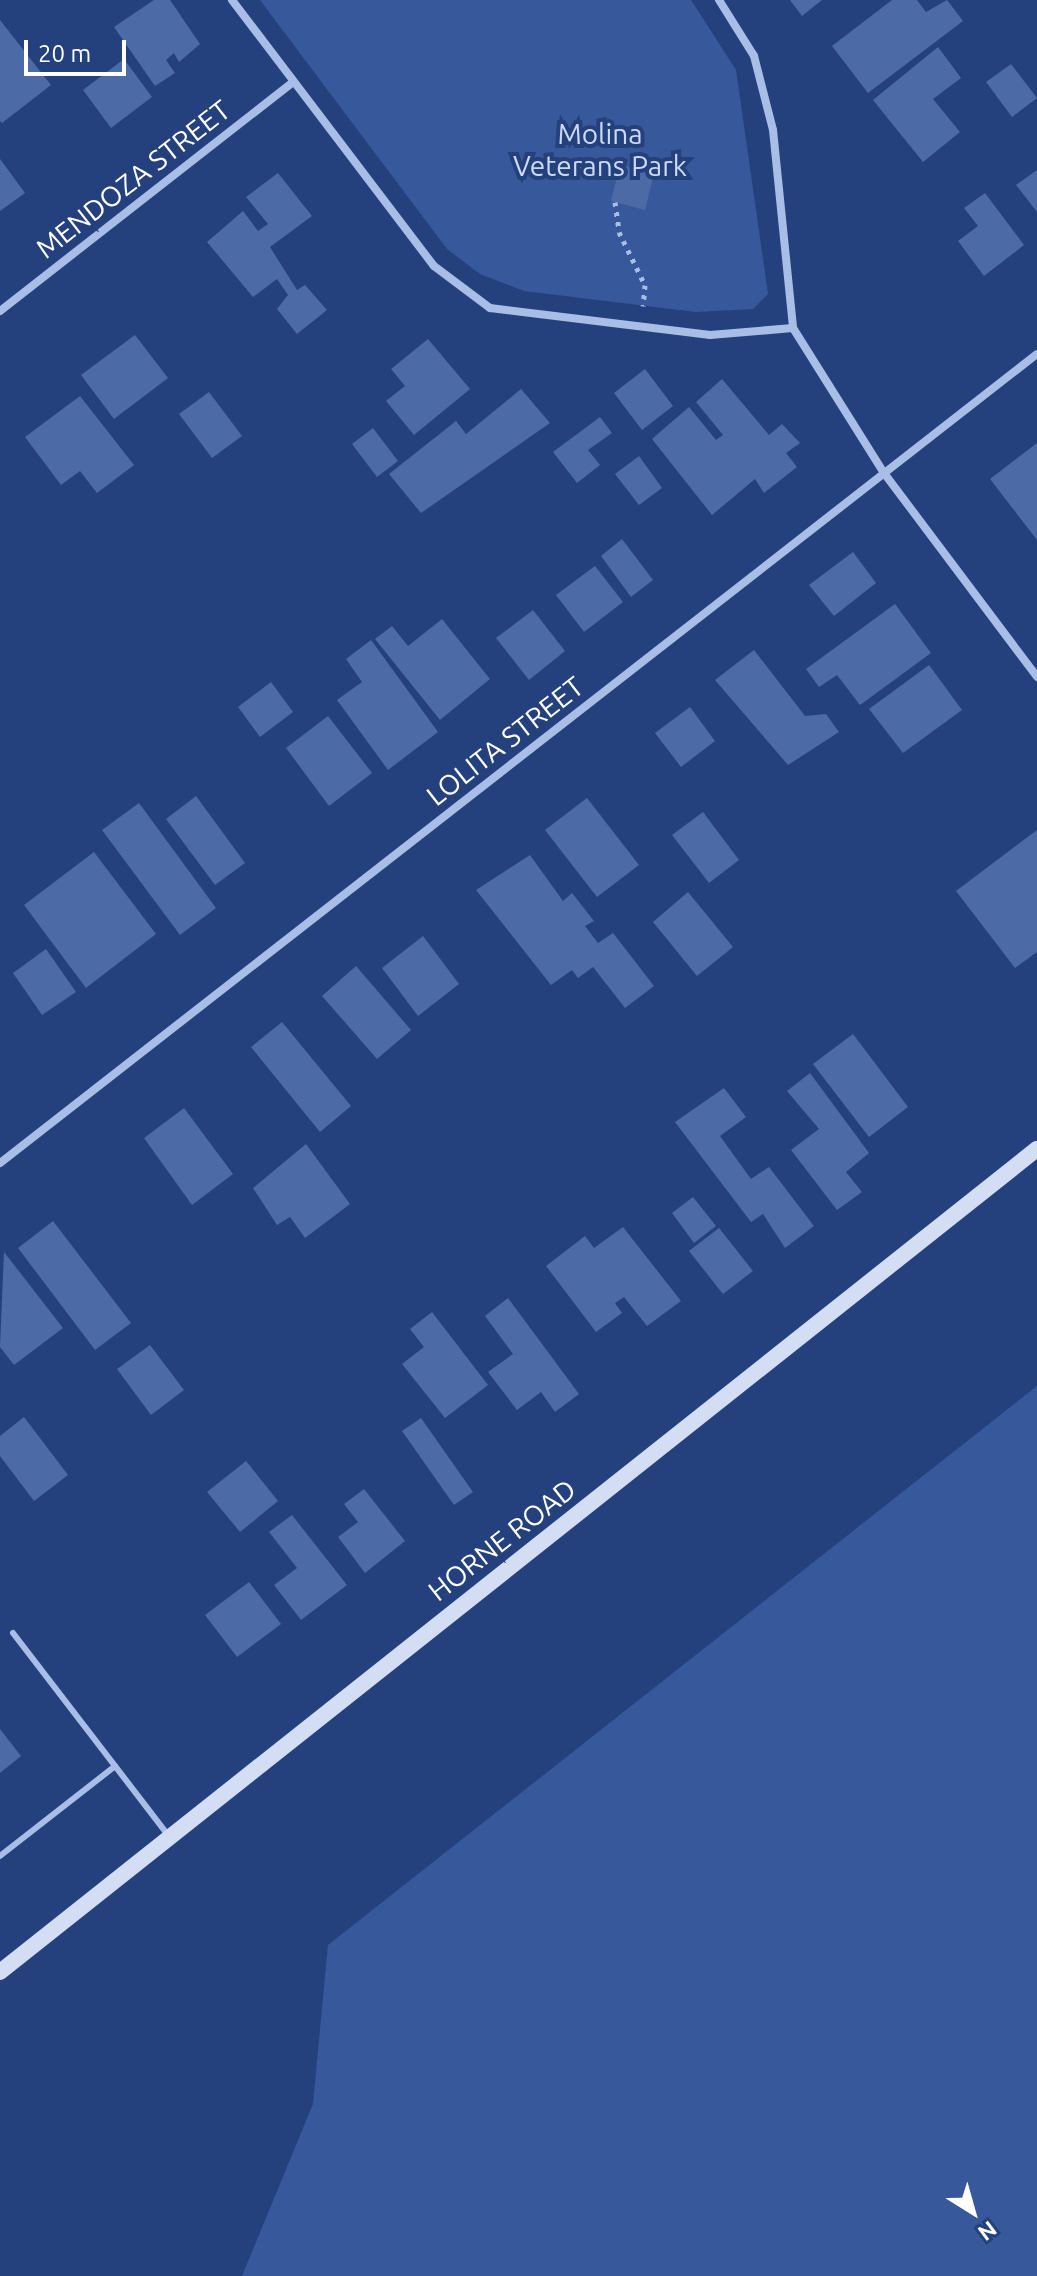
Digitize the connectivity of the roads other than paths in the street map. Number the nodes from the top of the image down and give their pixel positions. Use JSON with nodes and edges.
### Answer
{"nodes":[{"id":1,"x":232,"y":0,"type":"edge"},
{"id":2,"x":719,"y":0,"type":"edge"},
{"id":3,"x":293,"y":82,"type":"junction"},
{"id":4,"x":0,"y":311,"type":"edge"},
{"id":5,"x":793,"y":328,"type":"junction"},
{"id":6,"x":1037,"y":354,"type":"edge"},
{"id":7,"x":884,"y":473,"type":"junction"},
{"id":8,"x":1037,"y":677,"type":"edge"},
{"id":9,"x":1037,"y":1149,"type":"edge"},
{"id":10,"x":0,"y":1163,"type":"edge"},
{"id":11,"x":13,"y":1633,"type":"dead end"},
{"id":12,"x":115,"y":1766,"type":"junction"},
{"id":13,"x":170,"y":1837,"type":"junction"},
{"id":14,"x":0,"y":1856,"type":"edge"},
{"id":15,"x":0,"y":1972,"type":"edge"}],
"edges":[{"from":1,"to":3,"type":"street"},
{"from":2,"to":5,"type":"street"},
{"from":3,"to":4,"type":"street","name":"MENDOZA STREET"},
{"from":3,"to":5,"type":"street"},
{"from":5,"to":7,"type":"street"},
{"from":6,"to":7,"type":"street","name":"LOLITA STREET"},
{"from":7,"to":8,"type":"street"},
{"from":7,"to":10,"type":"street","name":"LOLITA STREET"},
{"from":9,"to":13,"type":"main road","name":"HORNE ROAD"},
{"from":11,"to":12,"type":"lane"},
{"from":12,"to":13,"type":"lane"},
{"from":12,"to":14,"type":"lane"},
{"from":13,"to":15,"type":"main road","name":"HORNE ROAD"}]}
